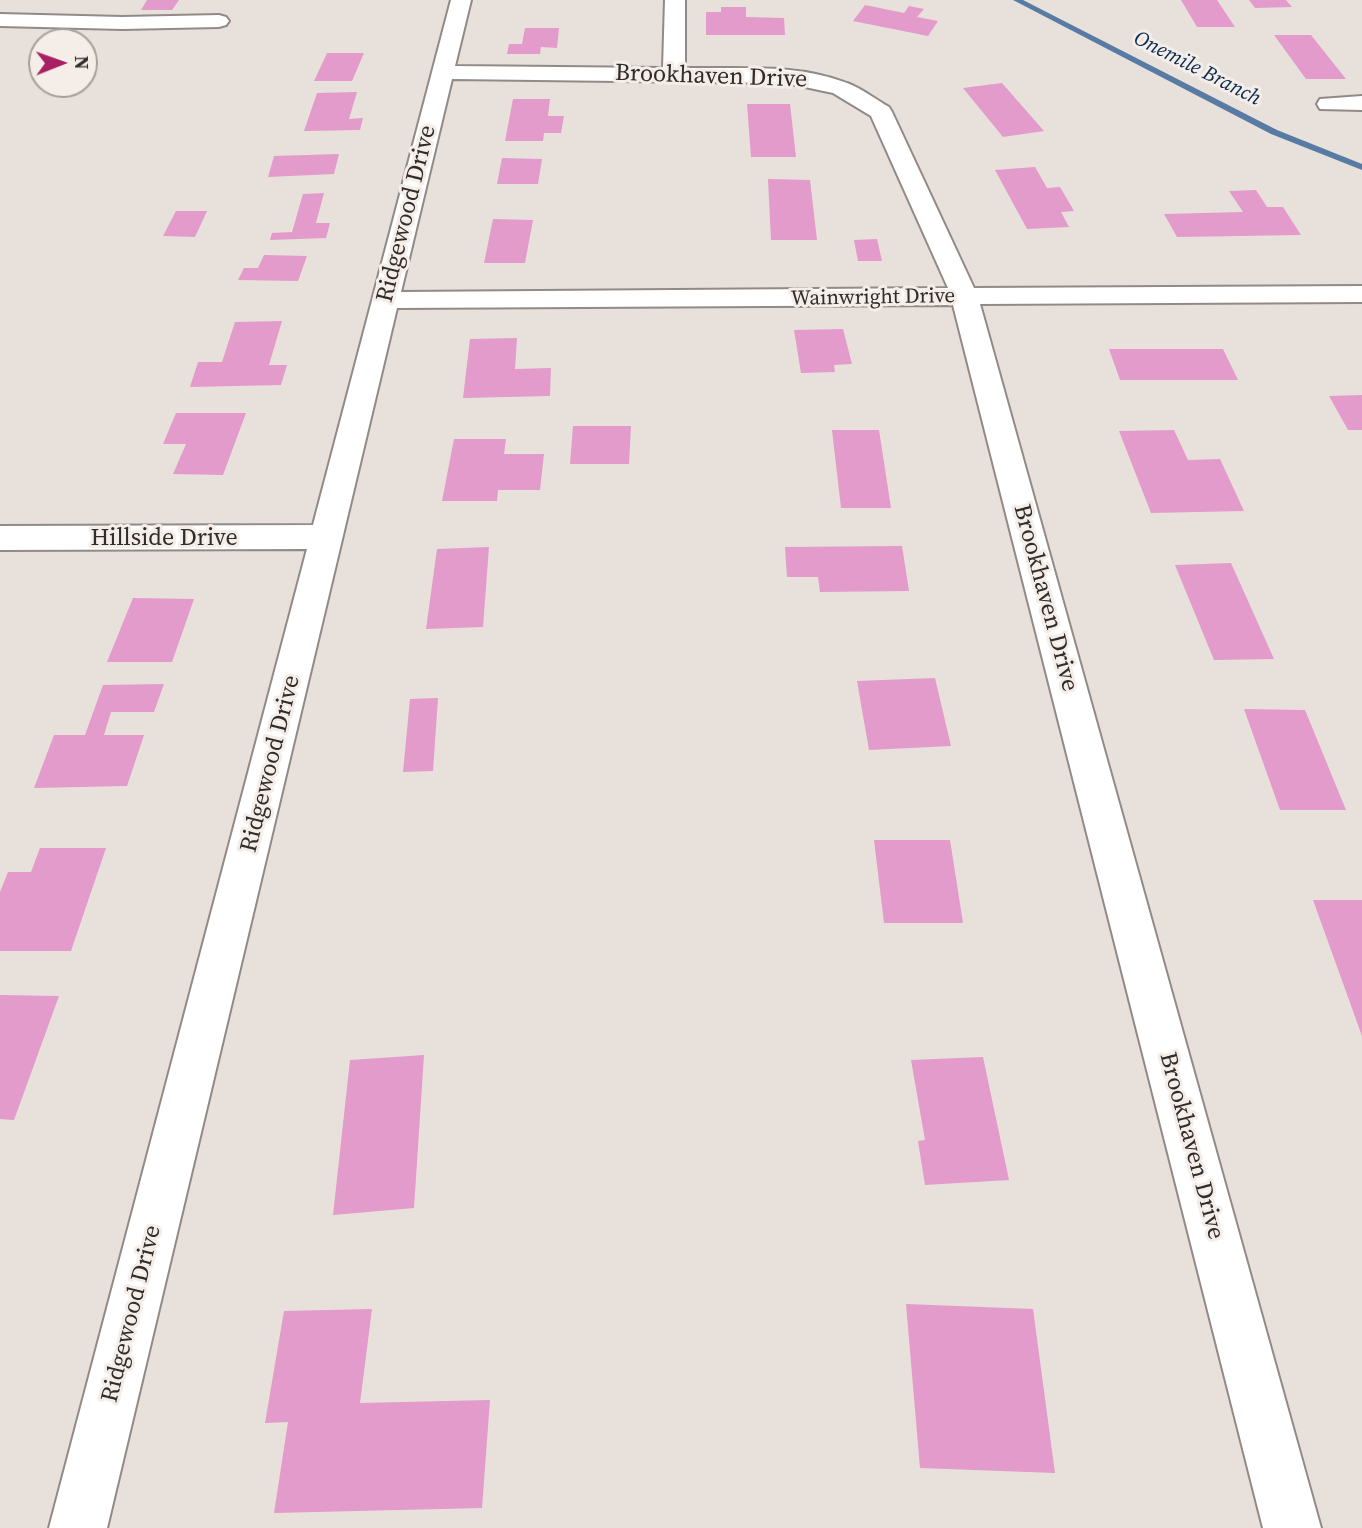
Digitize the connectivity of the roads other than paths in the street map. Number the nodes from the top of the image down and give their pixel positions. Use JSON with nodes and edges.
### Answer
{"nodes":[{"id":1,"x":461,"y":0,"type":"edge"},
{"id":2,"x":675,"y":0,"type":"edge"},
{"id":3,"x":0,"y":20,"type":"edge"},
{"id":4,"x":219,"y":21,"type":"dead end"},
{"id":5,"x":442,"y":72,"type":"junction"},
{"id":6,"x":674,"y":74,"type":"junction"},
{"id":7,"x":1362,"y":103,"type":"edge"},
{"id":8,"x":1328,"y":104,"type":"dead end"},
{"id":9,"x":1362,"y":294,"type":"edge"},
{"id":10,"x":965,"y":297,"type":"junction"},
{"id":11,"x":385,"y":300,"type":"junction"},
{"id":12,"x":328,"y":536,"type":"junction"},
{"id":13,"x":0,"y":538,"type":"edge"},
{"id":14,"x":78,"y":1528,"type":"edge"},
{"id":15,"x":1292,"y":1528,"type":"edge"}],
"edges":[{"from":1,"to":5,"type":"street","name":"Ridgewood Drive"},
{"from":2,"to":6,"type":"street"},
{"from":3,"to":4,"type":"street"},
{"from":5,"to":6,"type":"street","name":"Brookhaven Drive"},
{"from":5,"to":11,"type":"street","name":"Ridgewood Drive"},
{"from":6,"to":10,"type":"street","name":"Brookhaven Drive"},
{"from":7,"to":8,"type":"street"},
{"from":9,"to":10,"type":"street","name":"Wainwright Drive"},
{"from":10,"to":11,"type":"street","name":"Wainwright Drive"},
{"from":10,"to":15,"type":"street","name":"Brookhaven Drive"},
{"from":11,"to":12,"type":"street","name":"Ridgewood Drive"},
{"from":12,"to":13,"type":"street","name":"Hillside Drive"},
{"from":12,"to":14,"type":"street","name":"Ridgewood Drive"}]}
